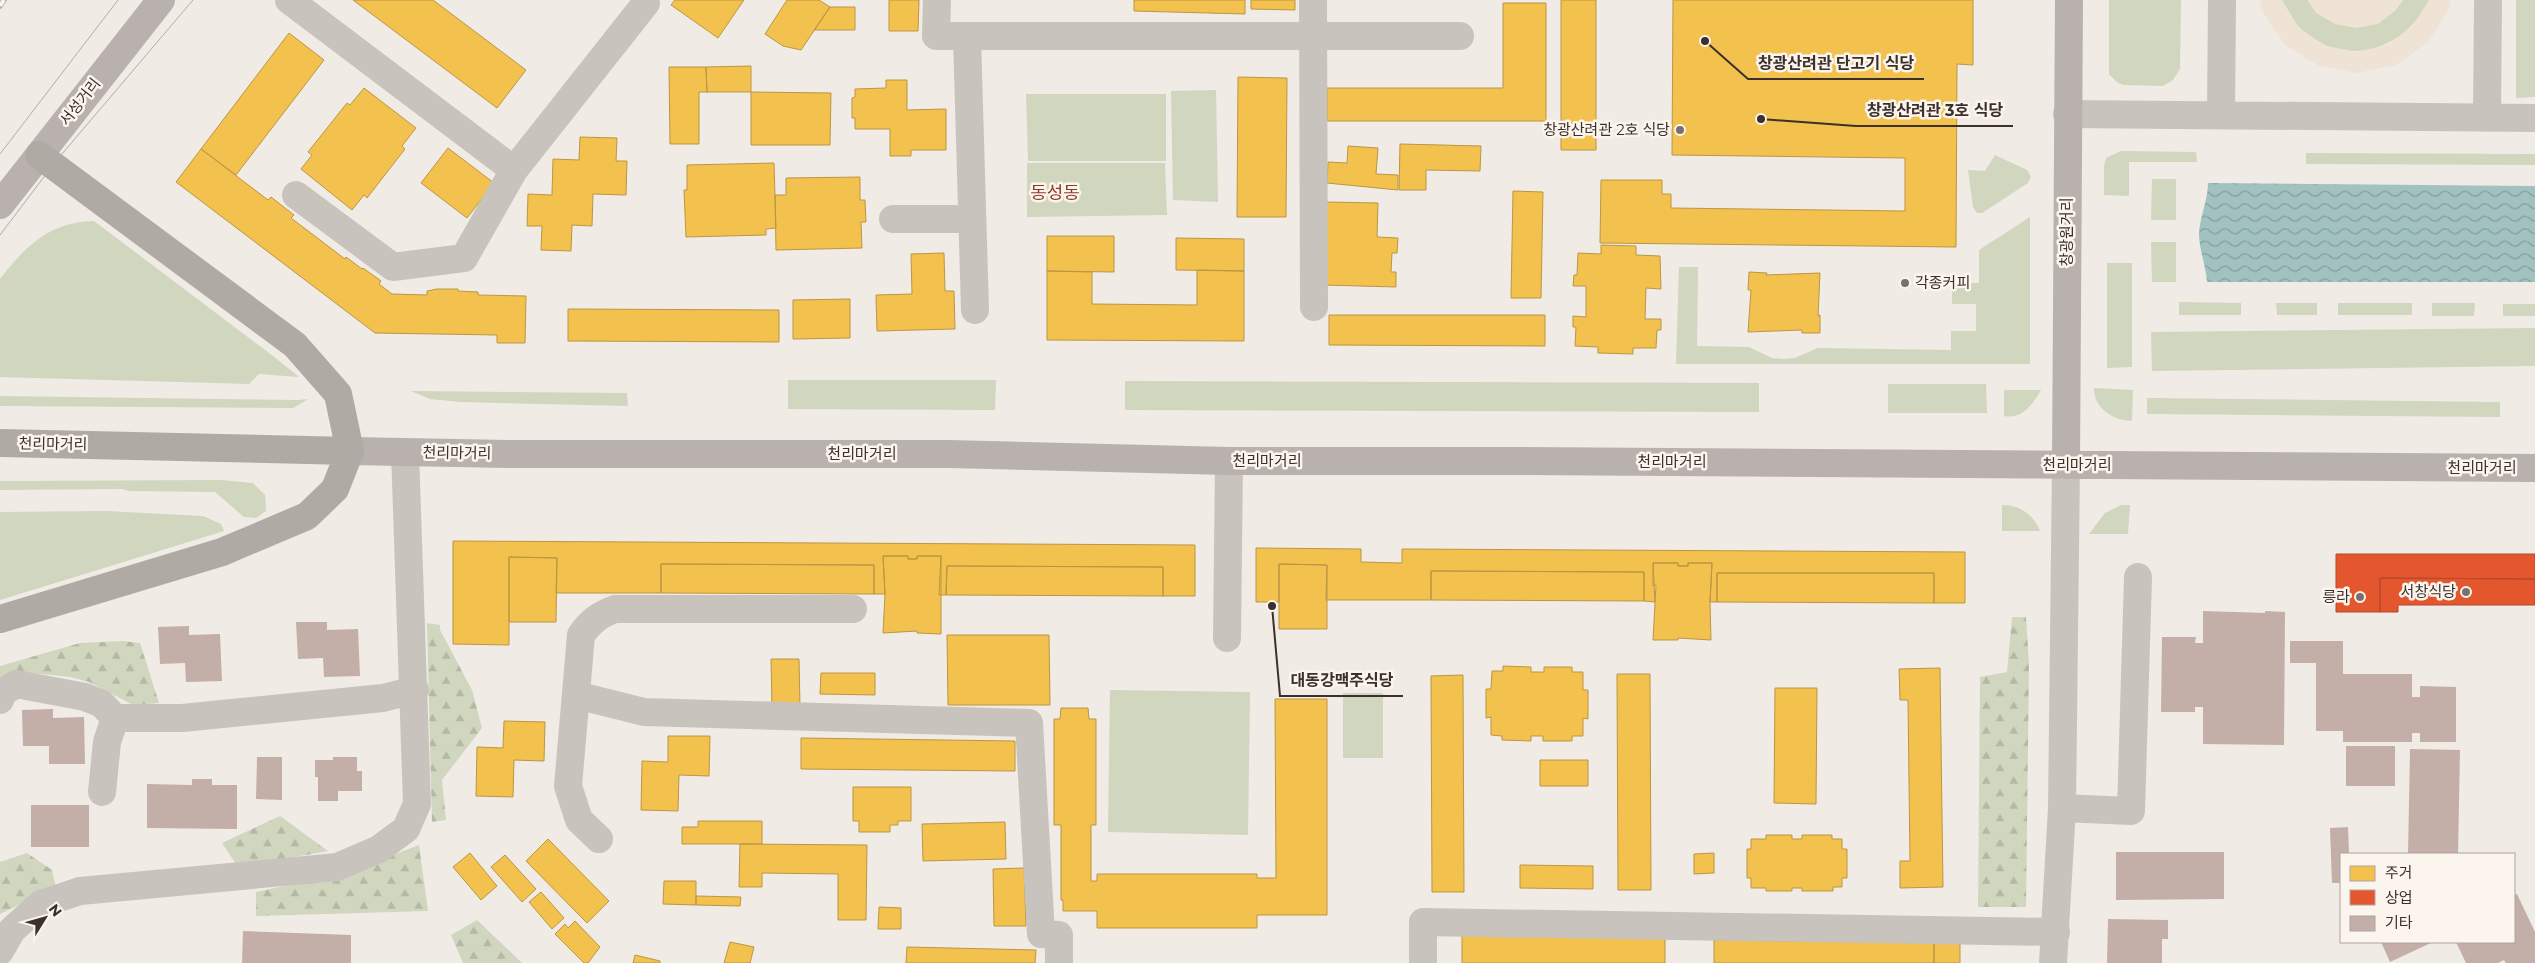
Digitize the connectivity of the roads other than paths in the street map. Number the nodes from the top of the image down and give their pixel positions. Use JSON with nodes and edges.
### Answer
{"nodes":[{"id":1,"x":160,"y":0,"type":"edge"},
{"id":2,"x":289,"y":0,"type":"edge"},
{"id":3,"x":937,"y":0,"type":"edge"},
{"id":4,"x":1313,"y":0,"type":"edge"},
{"id":5,"x":2069,"y":0,"type":"edge"},
{"id":6,"x":2222,"y":0,"type":"edge"},
{"id":7,"x":2488,"y":0,"type":"edge"},
{"id":8,"x":646,"y":3,"type":"dead end"},
{"id":9,"x":1313,"y":36,"type":"junction"},
{"id":10,"x":1460,"y":36,"type":"dead end"},
{"id":11,"x":967,"y":37,"type":"junction"},
{"id":12,"x":2067,"y":114,"type":"junction"},
{"id":13,"x":2221,"y":115,"type":"junction"},
{"id":14,"x":2488,"y":117,"type":"junction"},
{"id":15,"x":2535,"y":118,"type":"edge"},
{"id":16,"x":39,"y":154,"type":"junction"},
{"id":17,"x":514,"y":170,"type":"junction"},
{"id":18,"x":296,"y":195,"type":"dead end"},
{"id":19,"x":0,"y":205,"type":"edge"},
{"id":20,"x":893,"y":219,"type":"dead end"},
{"id":21,"x":972,"y":219,"type":"junction"},
{"id":22,"x":1314,"y":307,"type":"dead end"},
{"id":23,"x":975,"y":310,"type":"dead end"},
{"id":24,"x":0,"y":443,"type":"edge"},
{"id":25,"x":350,"y":451,"type":"junction"},
{"id":26,"x":405,"y":452,"type":"junction"},
{"id":27,"x":1230,"y":461,"type":"junction"},
{"id":28,"x":2066,"y":465,"type":"junction"},
{"id":29,"x":2535,"y":468,"type":"edge"},
{"id":30,"x":2138,"y":577,"type":"dead end"},
{"id":31,"x":853,"y":609,"type":"dead end"},
{"id":32,"x":0,"y":619,"type":"edge"},
{"id":33,"x":1226,"y":638,"type":"dead end"},
{"id":34,"x":415,"y":690,"type":"junction"},
{"id":35,"x":576,"y":695,"type":"junction"},
{"id":36,"x":0,"y":700,"type":"edge"},
{"id":37,"x":114,"y":718,"type":"junction"},
{"id":38,"x":102,"y":792,"type":"dead end"},
{"id":39,"x":2062,"y":808,"type":"junction"},
{"id":40,"x":598,"y":839,"type":"dead end"},
{"id":41,"x":2056,"y":932,"type":"junction"},
{"id":42,"x":0,"y":951,"type":"edge"},
{"id":43,"x":1059,"y":963,"type":"edge"},
{"id":44,"x":1423,"y":963,"type":"edge"},
{"id":45,"x":2053,"y":963,"type":"edge"}],
"edges":[{"from":1,"to":16,"type":"main road","name":"서성거리"},
{"from":2,"to":17,"type":"street"},
{"from":3,"to":11,"type":"street"},
{"from":4,"to":9,"type":"street"},
{"from":5,"to":12,"type":"main road","name":"창광원거리"},
{"from":6,"to":13,"type":"street"},
{"from":7,"to":14,"type":"street"},
{"from":8,"to":17,"type":"street"},
{"from":9,"to":10,"type":"street"},
{"from":9,"to":11,"type":"street"},
{"from":9,"to":22,"type":"street"},
{"from":11,"to":21,"type":"street"},
{"from":12,"to":13,"type":"street"},
{"from":12,"to":28,"type":"main road","name":"창광원거리"},
{"from":13,"to":14,"type":"street"},
{"from":14,"to":15,"type":"street"},
{"from":16,"to":19,"type":"main road","name":"서성거리"},
{"from":16,"to":25,"type":"highway"},
{"from":17,"to":18,"type":"street"},
{"from":20,"to":21,"type":"street"},
{"from":21,"to":23,"type":"street"},
{"from":24,"to":25,"type":"highway","name":"천리마거리"},
{"from":25,"to":26,"type":"main road","name":"천리마거리"},
{"from":25,"to":32,"type":"highway"},
{"from":26,"to":27,"type":"main road","name":"천리마거리"},
{"from":26,"to":34,"type":"street"},
{"from":27,"to":28,"type":"main road","name":"천리마거리"},
{"from":27,"to":33,"type":"street"},
{"from":28,"to":29,"type":"main road","name":"천리마거리"},
{"from":28,"to":39,"type":"street"},
{"from":30,"to":39,"type":"street"},
{"from":31,"to":35,"type":"street"},
{"from":34,"to":37,"type":"street"},
{"from":34,"to":42,"type":"street"},
{"from":35,"to":40,"type":"street"},
{"from":35,"to":43,"type":"street"},
{"from":36,"to":37,"type":"street"},
{"from":37,"to":38,"type":"street"},
{"from":39,"to":41,"type":"street"},
{"from":41,"to":44,"type":"street"},
{"from":41,"to":45,"type":"street"}]}
